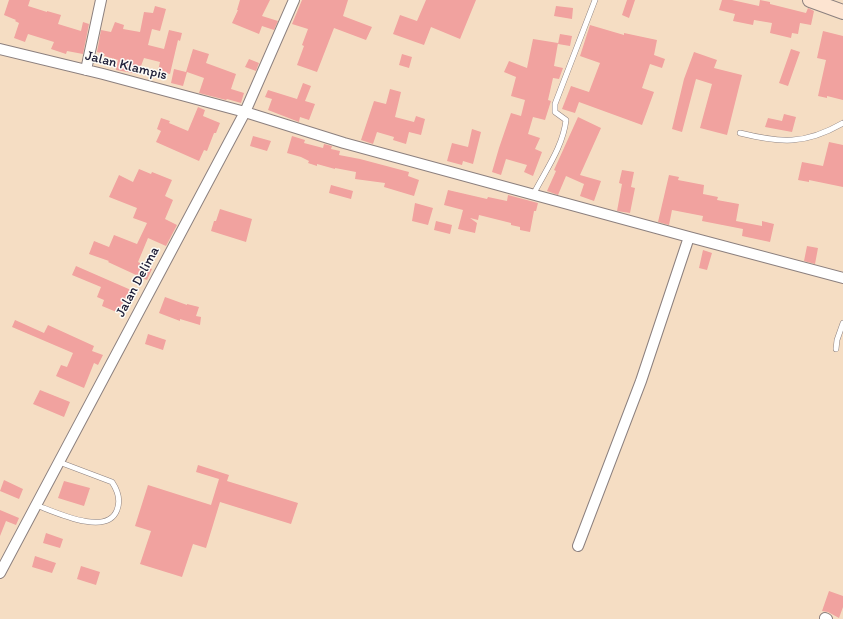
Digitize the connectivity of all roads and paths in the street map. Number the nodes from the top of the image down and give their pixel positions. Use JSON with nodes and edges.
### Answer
{"nodes":[{"id":1,"x":101,"y":0,"type":"edge"},
{"id":2,"x":294,"y":0,"type":"edge"},
{"id":3,"x":595,"y":0,"type":"edge"},
{"id":4,"x":812,"y":0,"type":"edge"},
{"id":5,"x":843,"y":12,"type":"edge"},
{"id":6,"x":0,"y":49,"type":"edge"},
{"id":7,"x":86,"y":70,"type":"junction"},
{"id":8,"x":245,"y":112,"type":"junction"},
{"id":9,"x":843,"y":124,"type":"edge"},
{"id":10,"x":740,"y":133,"type":"dead end"},
{"id":11,"x":533,"y":195,"type":"junction"},
{"id":12,"x":689,"y":238,"type":"junction"},
{"id":13,"x":843,"y":278,"type":"edge"},
{"id":14,"x":843,"y":323,"type":"edge"},
{"id":15,"x":836,"y":349,"type":"dead end"},
{"id":16,"x":59,"y":462,"type":"junction"},
{"id":17,"x":36,"y":505,"type":"junction"},
{"id":18,"x":578,"y":546,"type":"dead end"},
{"id":19,"x":0,"y":573,"type":"edge"}],
"edges":[{"from":1,"to":7,"type":"street"},
{"from":2,"to":8,"type":"street","name":"Jalan Delima"},
{"from":3,"to":11,"type":"lane"},
{"from":4,"to":5,"type":"main road"},
{"from":6,"to":7,"type":"street","name":"Jalan Klampis"},
{"from":7,"to":8,"type":"street","name":"Jalan Klampis"},
{"from":8,"to":11,"type":"street","name":"Jalan Klampis"},
{"from":8,"to":16,"type":"street","name":"Jalan Delima"},
{"from":9,"to":10,"type":"lane"},
{"from":11,"to":12,"type":"street","name":"Jalan Klampis"},
{"from":12,"to":13,"type":"street","name":"Jalan Klampis"},
{"from":12,"to":18,"type":"street"},
{"from":14,"to":15,"type":"lane"},
{"from":16,"to":17,"type":"street","name":"Jalan Delima"},
{"from":16,"to":17,"type":"lane"},
{"from":17,"to":19,"type":"street","name":"Jalan Delima"}]}
